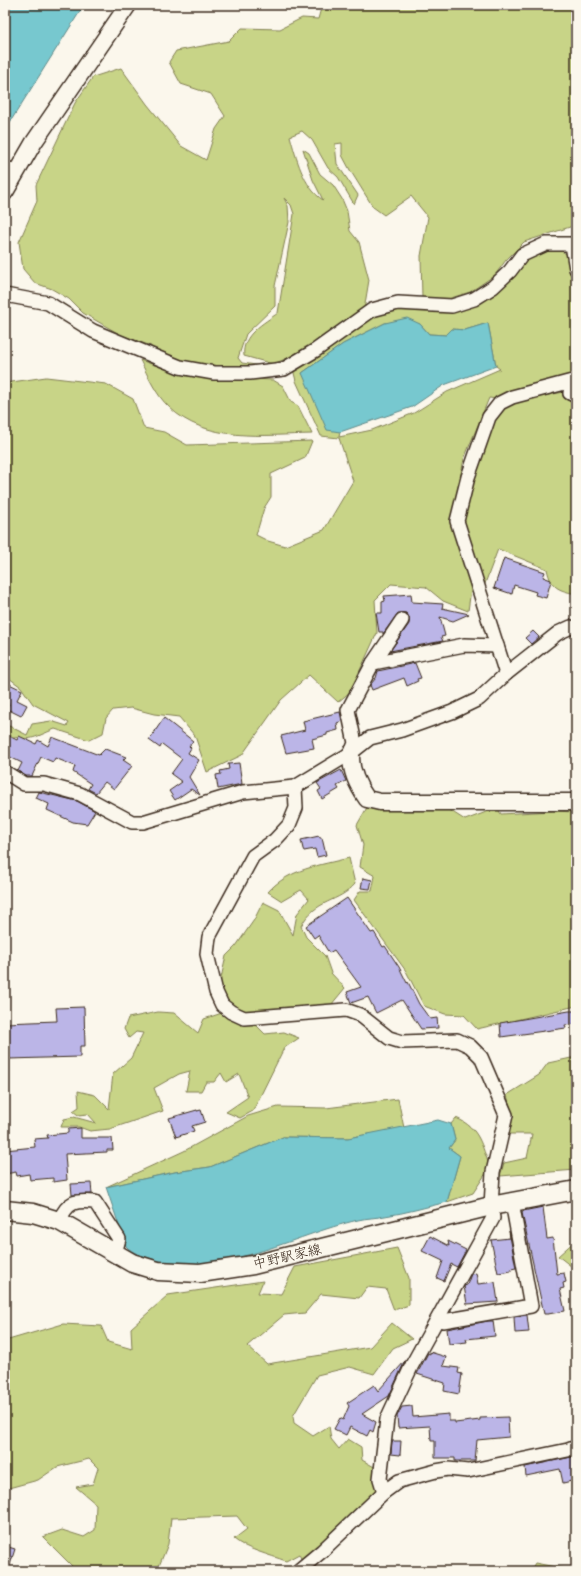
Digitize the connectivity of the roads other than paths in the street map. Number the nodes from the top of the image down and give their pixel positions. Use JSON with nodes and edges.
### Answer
{"nodes":[{"id":1,"x":128,"y":5,"type":"edge"},
{"id":2,"x":11,"y":170,"type":"edge"},
{"id":3,"x":5,"y":192,"type":"edge"},
{"id":4,"x":574,"y":244,"type":"edge"},
{"id":5,"x":576,"y":269,"type":"edge"},
{"id":6,"x":5,"y":295,"type":"edge"},
{"id":7,"x":574,"y":381,"type":"edge"},
{"id":8,"x":576,"y":396,"type":"edge"},
{"id":9,"x":402,"y":620,"type":"dead end"},
{"id":10,"x":576,"y":628,"type":"edge"},
{"id":11,"x":497,"y":646,"type":"junction"},
{"id":12,"x":373,"y":663,"type":"junction"},
{"id":13,"x":506,"y":674,"type":"junction"},
{"id":14,"x":351,"y":753,"type":"junction"},
{"id":15,"x":5,"y":772,"type":"edge"},
{"id":16,"x":295,"y":787,"type":"junction"},
{"id":17,"x":576,"y":802,"type":"edge"},
{"id":18,"x":576,"y":1190,"type":"edge"},
{"id":19,"x":512,"y":1202,"type":"junction"},
{"id":20,"x":492,"y":1206,"type":"junction"},
{"id":21,"x":5,"y":1210,"type":"edge"},
{"id":22,"x":59,"y":1221,"type":"junction"},
{"id":23,"x":115,"y":1253,"type":"junction"},
{"id":24,"x":438,"y":1320,"type":"junction"},
{"id":25,"x":576,"y":1447,"type":"edge"},
{"id":26,"x":384,"y":1492,"type":"junction"},
{"id":27,"x":298,"y":1571,"type":"edge"}],
"edges":[{"from":1,"to":2,"type":"street"},
{"from":2,"to":3,"type":"street"},
{"from":4,"to":5,"type":"street"},
{"from":4,"to":6,"type":"street"},
{"from":7,"to":8,"type":"street"},
{"from":7,"to":11,"type":"street"},
{"from":9,"to":12,"type":"street"},
{"from":10,"to":13,"type":"street"},
{"from":11,"to":12,"type":"street"},
{"from":11,"to":13,"type":"street"},
{"from":12,"to":14,"type":"street"},
{"from":13,"to":14,"type":"street"},
{"from":14,"to":16,"type":"street"},
{"from":14,"to":17,"type":"street"},
{"from":15,"to":16,"type":"street"},
{"from":16,"to":20,"type":"street"},
{"from":18,"to":19,"type":"main road","name":"中野駅家線"},
{"from":19,"to":20,"type":"main road","name":"中野駅家線"},
{"from":19,"to":24,"type":"street"},
{"from":20,"to":23,"type":"main road","name":"中野駅家線"},
{"from":20,"to":24,"type":"street"},
{"from":21,"to":22,"type":"main road","name":"中野駅家線"},
{"from":22,"to":23,"type":"main road","name":"中野駅家線"},
{"from":22,"to":23,"type":"street"},
{"from":24,"to":26,"type":"street"},
{"from":25,"to":26,"type":"street"},
{"from":26,"to":27,"type":"street"}]}
